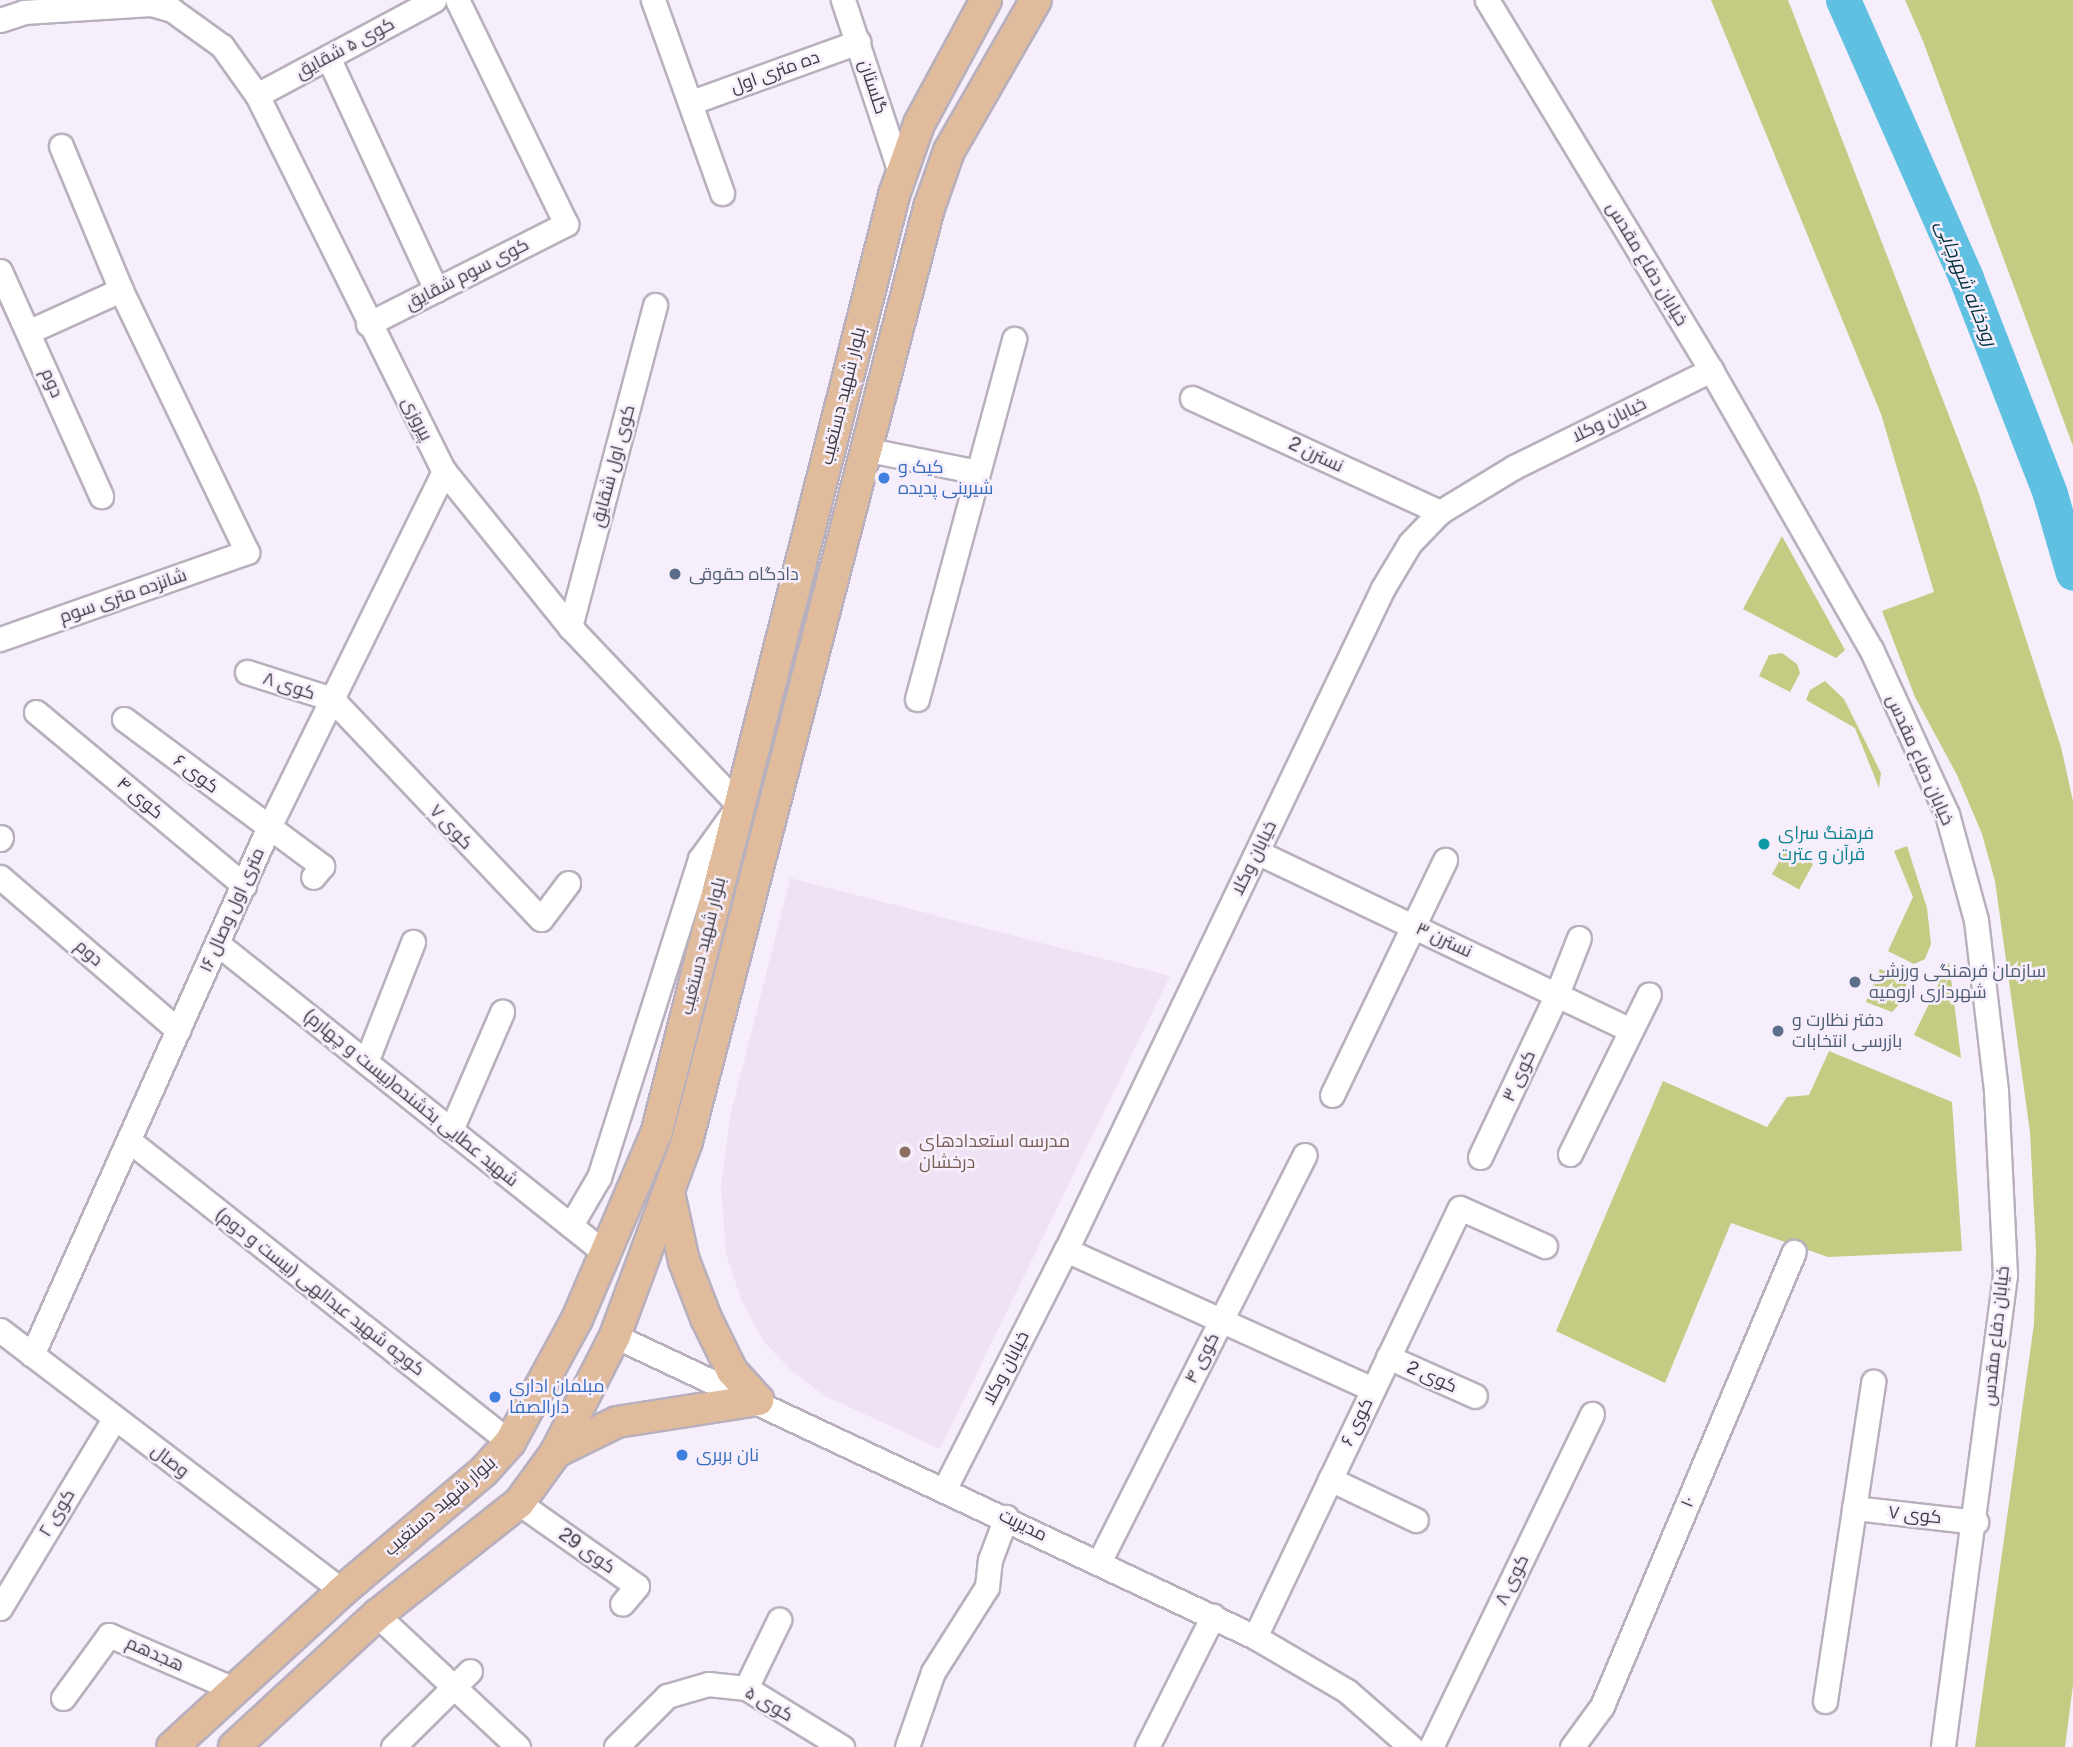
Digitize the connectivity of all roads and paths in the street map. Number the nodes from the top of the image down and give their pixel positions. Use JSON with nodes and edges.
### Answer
{"nodes":[{"id":1,"x":434,"y":0,"type":"edge"},
{"id":2,"x":457,"y":0,"type":"edge"},
{"id":3,"x":653,"y":0,"type":"edge"},
{"id":4,"x":843,"y":0,"type":"edge"},
{"id":5,"x":986,"y":0,"type":"edge"},
{"id":6,"x":1036,"y":0,"type":"edge"},
{"id":7,"x":1487,"y":0,"type":"edge"},
{"id":8,"x":151,"y":2,"type":"edge"},
{"id":9,"x":22,"y":6,"type":"edge"},
{"id":10,"x":0,"y":20,"type":"edge"},
{"id":11,"x":858,"y":41,"type":"junction"},
{"id":12,"x":328,"y":57,"type":"junction"},
{"id":13,"x":257,"y":95,"type":"junction"},
{"id":14,"x":692,"y":102,"type":"junction"},
{"id":15,"x":61,"y":146,"type":"dead end"},
{"id":16,"x":901,"y":175,"type":"junction"},
{"id":17,"x":722,"y":192,"type":"dead end"},
{"id":18,"x":0,"y":271,"type":"edge"},
{"id":19,"x":121,"y":290,"type":"junction"},
{"id":20,"x":436,"y":290,"type":"junction"},
{"id":21,"x":655,"y":305,"type":"dead end"},
{"id":22,"x":368,"y":324,"type":"junction"},
{"id":23,"x":30,"y":331,"type":"junction"},
{"id":24,"x":1014,"y":339,"type":"dead end"},
{"id":25,"x":1711,"y":370,"type":"junction"},
{"id":26,"x":1192,"y":398,"type":"dead end"},
{"id":27,"x":869,"y":450,"type":"junction"},
{"id":28,"x":444,"y":471,"type":"junction"},
{"id":29,"x":978,"y":471,"type":"junction"},
{"id":30,"x":101,"y":496,"type":"dead end"},
{"id":31,"x":1440,"y":512,"type":"junction"},
{"id":32,"x":570,"y":627,"type":"junction"},
{"id":33,"x":0,"y":639,"type":"edge"},
{"id":34,"x":247,"y":672,"type":"dead end"},
{"id":35,"x":332,"y":699,"type":"junction"},
{"id":36,"x":917,"y":699,"type":"dead end"},
{"id":37,"x":36,"y":712,"type":"dead end"},
{"id":38,"x":124,"y":719,"type":"dead end"},
{"id":39,"x":739,"y":805,"type":"junction"},
{"id":40,"x":268,"y":829,"type":"junction"},
{"id":41,"x":1257,"y":852,"type":"junction"},
{"id":42,"x":1445,"y":860,"type":"dead end"},
{"id":43,"x":0,"y":877,"type":"edge"},
{"id":44,"x":313,"y":877,"type":"dead end"},
{"id":45,"x":568,"y":883,"type":"dead end"},
{"id":46,"x":244,"y":884,"type":"junction"},
{"id":47,"x":1415,"y":926,"type":"junction"},
{"id":48,"x":1579,"y":938,"type":"dead end"},
{"id":49,"x":413,"y":942,"type":"dead end"},
{"id":50,"x":218,"y":944,"type":"junction"},
{"id":51,"x":1558,"y":994,"type":"junction"},
{"id":52,"x":1648,"y":994,"type":"dead end"},
{"id":53,"x":502,"y":1012,"type":"dead end"},
{"id":54,"x":177,"y":1030,"type":"junction"},
{"id":55,"x":1631,"y":1030,"type":"junction"},
{"id":56,"x":366,"y":1062,"type":"junction"},
{"id":57,"x":1332,"y":1095,"type":"dead end"},
{"id":58,"x":451,"y":1130,"type":"junction"},
{"id":59,"x":131,"y":1142,"type":"junction"},
{"id":60,"x":1570,"y":1154,"type":"dead end"},
{"id":61,"x":1305,"y":1155,"type":"dead end"},
{"id":62,"x":1480,"y":1157,"type":"dead end"},
{"id":63,"x":668,"y":1193,"type":"junction"},
{"id":64,"x":570,"y":1225,"type":"junction"},
{"id":65,"x":1545,"y":1246,"type":"dead end"},
{"id":66,"x":1066,"y":1250,"type":"junction"},
{"id":67,"x":603,"y":1251,"type":"junction"},
{"id":68,"x":1794,"y":1252,"type":"dead end"},
{"id":69,"x":577,"y":1319,"type":"junction"},
{"id":70,"x":1222,"y":1321,"type":"junction"},
{"id":71,"x":0,"y":1330,"type":"edge"},
{"id":72,"x":615,"y":1336,"type":"junction"},
{"id":73,"x":32,"y":1355,"type":"junction"},
{"id":74,"x":1388,"y":1357,"type":"junction"},
{"id":75,"x":1872,"y":1382,"type":"dead end"},
{"id":76,"x":1373,"y":1390,"type":"junction"},
{"id":77,"x":1475,"y":1396,"type":"dead end"},
{"id":78,"x":758,"y":1400,"type":"junction"},
{"id":79,"x":1592,"y":1414,"type":"dead end"},
{"id":80,"x":114,"y":1419,"type":"junction"},
{"id":81,"x":510,"y":1441,"type":"junction"},
{"id":82,"x":556,"y":1452,"type":"junction"},
{"id":83,"x":1330,"y":1479,"type":"junction"},
{"id":84,"x":945,"y":1488,"type":"junction"},
{"id":85,"x":519,"y":1503,"type":"junction"},
{"id":86,"x":1854,"y":1508,"type":"junction"},
{"id":87,"x":1006,"y":1517,"type":"junction"},
{"id":88,"x":1416,"y":1520,"type":"dead end"},
{"id":89,"x":1976,"y":1522,"type":"junction"},
{"id":90,"x":1099,"y":1562,"type":"junction"},
{"id":91,"x":342,"y":1591,"type":"junction"},
{"id":92,"x":622,"y":1604,"type":"dead end"},
{"id":93,"x":0,"y":1608,"type":"edge"},
{"id":94,"x":376,"y":1615,"type":"junction"},
{"id":95,"x":1213,"y":1616,"type":"junction"},
{"id":96,"x":779,"y":1620,"type":"dead end"},
{"id":97,"x":1255,"y":1637,"type":"junction"},
{"id":98,"x":470,"y":1671,"type":"dead end"},
{"id":99,"x":453,"y":1688,"type":"junction"},
{"id":100,"x":746,"y":1688,"type":"junction"},
{"id":101,"x":234,"y":1689,"type":"junction"},
{"id":102,"x":63,"y":1698,"type":"dead end"},
{"id":103,"x":1825,"y":1701,"type":"dead end"},
{"id":104,"x":813,"y":1740,"type":"edge"},
{"id":105,"x":172,"y":1747,"type":"edge"},
{"id":106,"x":234,"y":1747,"type":"edge"},
{"id":107,"x":393,"y":1747,"type":"edge"},
{"id":108,"x":518,"y":1747,"type":"edge"},
{"id":109,"x":615,"y":1747,"type":"edge"},
{"id":110,"x":842,"y":1747,"type":"edge"},
{"id":111,"x":906,"y":1747,"type":"edge"},
{"id":112,"x":1147,"y":1747,"type":"edge"},
{"id":113,"x":1411,"y":1747,"type":"edge"},
{"id":114,"x":1432,"y":1747,"type":"edge"},
{"id":115,"x":1572,"y":1747,"type":"edge"},
{"id":116,"x":1943,"y":1747,"type":"edge"}],
"edges":[{"from":1,"to":12,"type":"street","name":"کوی ۵ شقایق"},
{"from":2,"to":20,"type":"street","name":"کوی سوم شقایق"},
{"from":3,"to":14,"type":"street"},
{"from":4,"to":11,"type":"street","name":"گلستان"},
{"from":5,"to":16,"type":"main road","name":"بلوار شهید دستغیب"},
{"from":6,"to":27,"type":"main road","name":"بلوار شهید دستغیب"},
{"from":7,"to":25,"type":"street","name":"خیابان دفاع مقدس"},
{"from":8,"to":9,"type":"street"},
{"from":8,"to":13,"type":"street","name":"پیروزی"},
{"from":9,"to":10,"type":"street"},
{"from":11,"to":14,"type":"street","name":"ده متری اول"},
{"from":11,"to":16,"type":"street","name":"گلستان"},
{"from":12,"to":13,"type":"street","name":"کوی ۵ شقایق"},
{"from":12,"to":20,"type":"street"},
{"from":13,"to":22,"type":"street","name":"پیروزی"},
{"from":14,"to":17,"type":"street"},
{"from":15,"to":19,"type":"street"},
{"from":16,"to":39,"type":"main road","name":"بلوار شهید دستغیب"},
{"from":18,"to":23,"type":"street","name":"دوم"},
{"from":19,"to":23,"type":"street"},
{"from":19,"to":33,"type":"street","name":"شانزده متری سوم"},
{"from":20,"to":22,"type":"street","name":"کوی سوم شقایق"},
{"from":21,"to":32,"type":"street","name":"کوی اول شقایق"},
{"from":22,"to":28,"type":"street","name":"پیروزی"},
{"from":23,"to":30,"type":"street","name":"دوم"},
{"from":24,"to":29,"type":"street"},
{"from":25,"to":31,"type":"street","name":"خیابان وکلا"},
{"from":25,"to":89,"type":"street","name":"خیابان دفاع مقدس"},
{"from":26,"to":31,"type":"street","name":"نسترن 2"},
{"from":27,"to":29,"type":"street"},
{"from":27,"to":63,"type":"main road","name":"بلوار شهید دستغیب"},
{"from":28,"to":32,"type":"street","name":"پیروزی"},
{"from":28,"to":35,"type":"street","name":"۱۶ متری اول وصال"},
{"from":29,"to":36,"type":"street"},
{"from":31,"to":41,"type":"street","name":"خیابان وکلا"},
{"from":32,"to":39,"type":"street","name":"پیروزی"},
{"from":34,"to":35,"type":"street","name":"کوی ۸"},
{"from":35,"to":40,"type":"street","name":"۱۶ متری اول وصال"},
{"from":35,"to":45,"type":"street","name":"کوی ۷"},
{"from":37,"to":46,"type":"street","name":"کوی ۴"},
{"from":38,"to":40,"type":"street","name":"کوی ۶"},
{"from":39,"to":64,"type":"street"},
{"from":39,"to":67,"type":"main road","name":"بلوار شهید دستغیب"},
{"from":40,"to":44,"type":"street","name":"کوی ۶"},
{"from":40,"to":46,"type":"street","name":"۱۶ متری اول وصال"},
{"from":41,"to":47,"type":"street","name":"نسترن ۳"},
{"from":41,"to":66,"type":"street","name":"خیابان وکلا"},
{"from":42,"to":47,"type":"street"},
{"from":43,"to":54,"type":"street","name":"دوم"},
{"from":46,"to":50,"type":"street","name":"۱۶ متری اول وصال"},
{"from":47,"to":51,"type":"street","name":"نسترن ۳"},
{"from":47,"to":57,"type":"street"},
{"from":48,"to":51,"type":"street"},
{"from":49,"to":56,"type":"street"},
{"from":50,"to":54,"type":"street","name":"۱۶ متری اول وصال"},
{"from":50,"to":56,"type":"street","name":"شهید عطایی بخشنده(بیست و چهارم)"},
{"from":51,"to":55,"type":"street","name":"نسترن ۳"},
{"from":51,"to":62,"type":"street","name":"کوی ۳"},
{"from":52,"to":55,"type":"street"},
{"from":53,"to":58,"type":"street"},
{"from":54,"to":59,"type":"street","name":"۱۶ متری اول وصال"},
{"from":55,"to":60,"type":"street"},
{"from":56,"to":58,"type":"street","name":"شهید عطایی بخشنده(بیست و چهارم)"},
{"from":58,"to":64,"type":"street","name":"شهید عطایی بخشنده(بیست و چهارم)"},
{"from":59,"to":73,"type":"street","name":"۱۶ متری اول وصال"},
{"from":59,"to":81,"type":"street","name":"کوچه شهید عبدالهی (بیست و دوم)"},
{"from":61,"to":70,"type":"street","name":"کوی ۴"},
{"from":63,"to":72,"type":"main road","name":"بلوار شهید دستغیب"},
{"from":63,"to":78,"type":"main road"},
{"from":64,"to":67,"type":"street","name":"شهید عطایی بخشنده(بیست و چهارم)"},
{"from":65,"to":74,"type":"street","name":"کوی ۶"},
{"from":66,"to":70,"type":"street"},
{"from":66,"to":84,"type":"street","name":"خیابان وکلا"},
{"from":67,"to":69,"type":"main road","name":"بلوار شهید دستغیب"},
{"from":68,"to":115,"type":"street","name":"۱۰"},
{"from":69,"to":72,"type":"main road"},
{"from":69,"to":81,"type":"main road","name":"بلوار شهید دستغیب"},
{"from":70,"to":76,"type":"street"},
{"from":70,"to":90,"type":"street","name":"کوی ۴"},
{"from":71,"to":73,"type":"street","name":"وصال"},
{"from":72,"to":78,"type":"street","name":"مدیریت"},
{"from":72,"to":82,"type":"main road","name":"بلوار شهید دستغیب"},
{"from":73,"to":80,"type":"street","name":"وصال"},
{"from":74,"to":76,"type":"street","name":"کوی ۶"},
{"from":74,"to":77,"type":"street","name":"کوی 2"},
{"from":75,"to":86,"type":"street"},
{"from":76,"to":83,"type":"street","name":"کوی ۶"},
{"from":78,"to":82,"type":"main road"},
{"from":78,"to":84,"type":"street","name":"مدیریت"},
{"from":79,"to":114,"type":"street","name":"کوی ۸"},
{"from":80,"to":91,"type":"street","name":"وصال"},
{"from":80,"to":93,"type":"street","name":"کوی ۲"},
{"from":81,"to":91,"type":"main road","name":"بلوار شهید دستغیب"},
{"from":82,"to":85,"type":"main road","name":"بلوار شهید دستغیب"},
{"from":83,"to":88,"type":"street"},
{"from":83,"to":97,"type":"street","name":"کوی ۶"},
{"from":84,"to":87,"type":"street","name":"مدیریت"},
{"from":85,"to":92,"type":"street","name":"کوی 29"},
{"from":85,"to":94,"type":"main road","name":"بلوار شهید دستغیب"},
{"from":86,"to":89,"type":"street","name":"کوی ۷"},
{"from":86,"to":103,"type":"street"},
{"from":87,"to":90,"type":"street","name":"مدیریت"},
{"from":87,"to":111,"type":"street"},
{"from":89,"to":116,"type":"street","name":"خیابان دفاع مقدس"},
{"from":90,"to":95,"type":"street","name":"مدیریت"},
{"from":91,"to":94,"type":"main road"},
{"from":91,"to":101,"type":"main road","name":"بلوار شهید دستغیب"},
{"from":94,"to":99,"type":"street"},
{"from":94,"to":106,"type":"main road","name":"بلوار شهید دستغیب"},
{"from":95,"to":97,"type":"street","name":"مدیریت"},
{"from":95,"to":112,"type":"street"},
{"from":96,"to":100,"type":"street"},
{"from":97,"to":113,"type":"street","name":"مدیریت"},
{"from":98,"to":99,"type":"street"},
{"from":99,"to":107,"type":"street"},
{"from":99,"to":108,"type":"street"},
{"from":100,"to":104,"type":"street","name":"کوی ۵"},
{"from":100,"to":109,"type":"street","name":"کوی ۵"},
{"from":101,"to":102,"type":"street","name":"هجدهم"},
{"from":101,"to":105,"type":"main road","name":"بلوار شهید دستغیب"},
{"from":104,"to":110,"type":"street","name":"کوی ۵"}]}
